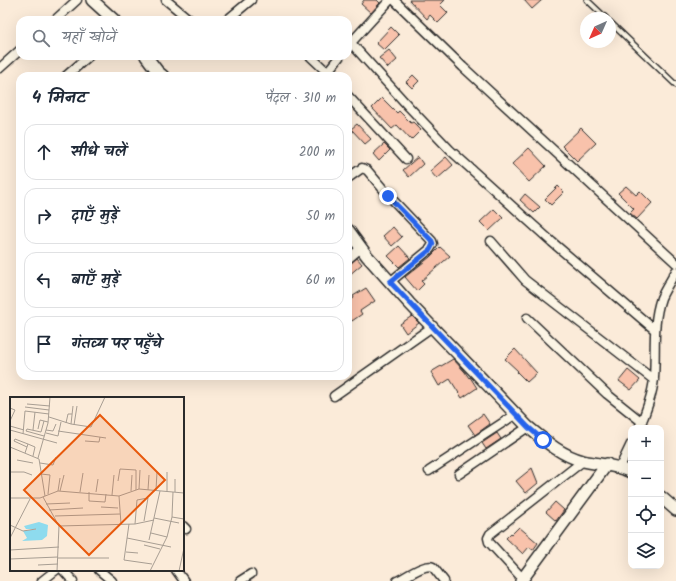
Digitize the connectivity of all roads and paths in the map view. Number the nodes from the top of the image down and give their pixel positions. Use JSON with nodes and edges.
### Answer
{"nodes":[{"id":1,"x":77,"y":0,"type":"edge"},
{"id":2,"x":92,"y":0,"type":"edge"},
{"id":3,"x":166,"y":0,"type":"edge"},
{"id":4,"x":250,"y":0,"type":"edge"},
{"id":5,"x":390,"y":0,"type":"edge"},
{"id":6,"x":394,"y":0,"type":"edge"},
{"id":7,"x":587,"y":0,"type":"edge"},
{"id":8,"x":600,"y":12,"type":"edge"},
{"id":9,"x":59,"y":16,"type":"edge"},
{"id":10,"x":110,"y":16,"type":"edge"},
{"id":11,"x":185,"y":16,"type":"edge"},
{"id":12,"x":232,"y":16,"type":"edge"},
{"id":13,"x":616,"y":28,"type":"edge"},
{"id":14,"x":352,"y":42,"type":"edge"},
{"id":15,"x":352,"y":48,"type":"edge"},
{"id":16,"x":16,"y":54,"type":"edge"},
{"id":17,"x":84,"y":60,"type":"edge"},
{"id":18,"x":149,"y":60,"type":"edge"},
{"id":19,"x":314,"y":60,"type":"edge"},
{"id":20,"x":337,"y":60,"type":"edge"},
{"id":21,"x":0,"y":68,"type":"edge"},
{"id":22,"x":71,"y":72,"type":"edge"},
{"id":23,"x":156,"y":72,"type":"edge"},
{"id":24,"x":326,"y":72,"type":"edge"},
{"id":25,"x":329,"y":72,"type":"edge"},
{"id":26,"x":676,"y":85,"type":"edge"},
{"id":27,"x":352,"y":100,"type":"edge"},
{"id":28,"x":406,"y":159,"type":"dead end"},
{"id":29,"x":352,"y":175,"type":"edge"},
{"id":30,"x":352,"y":236,"type":"edge"},
{"id":31,"x":491,"y":241,"type":"dead end"},
{"id":32,"x":361,"y":248,"type":"junction"},
{"id":33,"x":352,"y":256,"type":"edge"},
{"id":34,"x":676,"y":263,"type":"edge"},
{"id":35,"x":676,"y":271,"type":"edge"},
{"id":36,"x":390,"y":282,"type":"junction"},
{"id":37,"x":528,"y":318,"type":"dead end"},
{"id":38,"x":432,"y":327,"type":"junction"},
{"id":39,"x":655,"y":330,"type":"junction"},
{"id":40,"x":654,"y":380,"type":"junction"},
{"id":41,"x":334,"y":396,"type":"dead end"},
{"id":42,"x":516,"y":414,"type":"junction"},
{"id":43,"x":640,"y":425,"type":"edge"},
{"id":44,"x":528,"y":427,"type":"junction"},
{"id":45,"x":628,"y":450,"type":"edge"},
{"id":46,"x":583,"y":461,"type":"junction"},
{"id":47,"x":607,"y":464,"type":"junction"},
{"id":48,"x":620,"y":467,"type":"junction"},
{"id":49,"x":428,"y":471,"type":"dead end"},
{"id":50,"x":628,"y":471,"type":"edge"},
{"id":51,"x":459,"y":474,"type":"dead end"},
{"id":52,"x":664,"y":500,"type":"edge"},
{"id":53,"x":676,"y":510,"type":"edge"},
{"id":54,"x":55,"y":571,"type":"edge"},
{"id":55,"x":64,"y":571,"type":"edge"},
{"id":56,"x":100,"y":571,"type":"edge"},
{"id":57,"x":177,"y":571,"type":"edge"},
{"id":58,"x":251,"y":574,"type":"dead end"},
{"id":59,"x":522,"y":580,"type":"edge"},
{"id":60,"x":42,"y":581,"type":"edge"},
{"id":61,"x":73,"y":581,"type":"edge"},
{"id":62,"x":112,"y":581,"type":"edge"},
{"id":63,"x":184,"y":581,"type":"edge"},
{"id":64,"x":240,"y":581,"type":"edge"},
{"id":65,"x":397,"y":581,"type":"edge"},
{"id":66,"x":444,"y":581,"type":"edge"}],
"edges":[{"from":1,"to":9,"type":"street"},
{"from":2,"to":10,"type":"street"},
{"from":3,"to":11,"type":"street"},
{"from":4,"to":12,"type":"street"},
{"from":5,"to":14,"type":"street"},
{"from":6,"to":34,"type":"street"},
{"from":7,"to":8,"type":"lane"},
{"from":13,"to":26,"type":"lane"},
{"from":15,"to":39,"type":"street"},
{"from":16,"to":21,"type":"street"},
{"from":17,"to":22,"type":"street"},
{"from":18,"to":23,"type":"street"},
{"from":19,"to":24,"type":"street"},
{"from":20,"to":25,"type":"street"},
{"from":27,"to":28,"type":"street"},
{"from":29,"to":36,"type":"street"},
{"from":30,"to":32,"type":"street"},
{"from":31,"to":40,"type":"street"},
{"from":32,"to":33,"type":"street"},
{"from":32,"to":36,"type":"street"},
{"from":35,"to":39,"type":"street"},
{"from":36,"to":38,"type":"street"},
{"from":37,"to":43,"type":"street"},
{"from":38,"to":41,"type":"street"},
{"from":38,"to":42,"type":"street"},
{"from":39,"to":40,"type":"street"},
{"from":40,"to":43,"type":"street"},
{"from":42,"to":44,"type":"street"},
{"from":42,"to":49,"type":"street"},
{"from":44,"to":46,"type":"street"},
{"from":44,"to":51,"type":"street"},
{"from":45,"to":48,"type":"street"},
{"from":46,"to":47,"type":"street"},
{"from":46,"to":59,"type":"street"},
{"from":47,"to":48,"type":"street"},
{"from":47,"to":59,"type":"street"},
{"from":48,"to":50,"type":"street"},
{"from":52,"to":53,"type":"street"},
{"from":54,"to":60,"type":"street"},
{"from":55,"to":61,"type":"street"},
{"from":56,"to":62,"type":"street"},
{"from":57,"to":63,"type":"street"},
{"from":58,"to":64,"type":"street"},
{"from":65,"to":66,"type":"street"}]}
